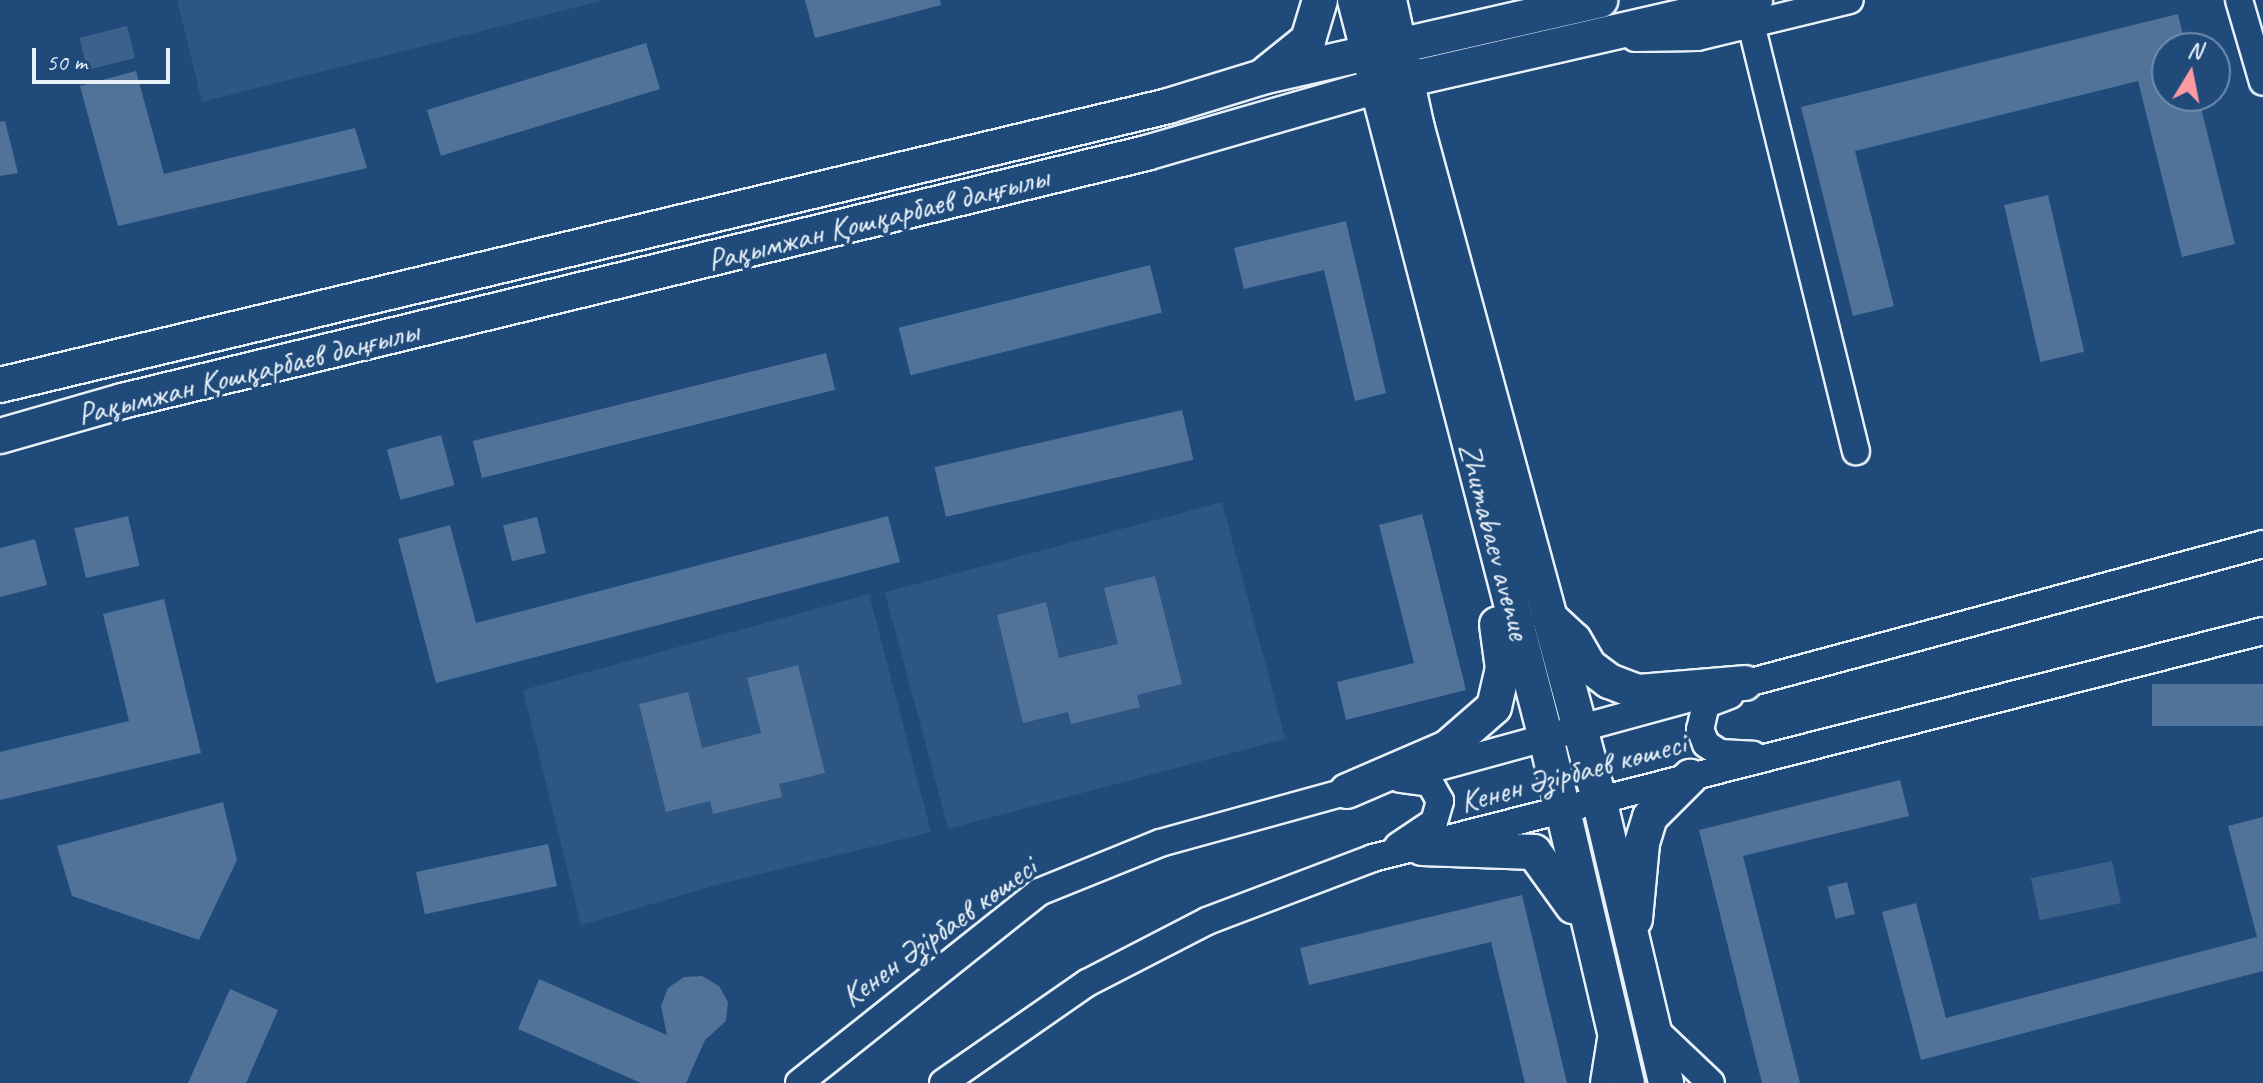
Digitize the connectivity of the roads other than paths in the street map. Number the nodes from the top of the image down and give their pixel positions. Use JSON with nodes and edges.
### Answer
{"nodes":[{"id":1,"x":1320,"y":0,"type":"edge"},
{"id":2,"x":1600,"y":0,"type":"edge"},
{"id":3,"x":1850,"y":0,"type":"edge"},
{"id":4,"x":2239,"y":0,"type":"edge"},
{"id":5,"x":1390,"y":2,"type":"edge"},
{"id":6,"x":1356,"y":5,"type":"edge"},
{"id":7,"x":1753,"y":12,"type":"edge"},
{"id":8,"x":1387,"y":68,"type":"junction"},
{"id":9,"x":1262,"y":77,"type":"junction"},
{"id":10,"x":2263,"y":82,"type":"edge"},
{"id":11,"x":0,"y":385,"type":"edge"},
{"id":12,"x":0,"y":436,"type":"edge"},
{"id":13,"x":1856,"y":451,"type":"dead end"},
{"id":14,"x":1481,"y":489,"type":"junction"},
{"id":15,"x":2263,"y":544,"type":"edge"},
{"id":16,"x":1546,"y":614,"type":"junction"},
{"id":17,"x":2263,"y":631,"type":"edge"},
{"id":18,"x":1750,"y":684,"type":"junction"},
{"id":19,"x":1579,"y":729,"type":"junction"},
{"id":20,"x":1546,"y":738,"type":"junction"},
{"id":21,"x":1803,"y":750,"type":"junction"},
{"id":22,"x":1690,"y":777,"type":"junction"},
{"id":23,"x":1392,"y":779,"type":"junction"},
{"id":24,"x":1347,"y":791,"type":"junction"},
{"id":25,"x":1599,"y":799,"type":"junction"},
{"id":26,"x":1559,"y":809,"type":"junction"},
{"id":27,"x":1422,"y":848,"type":"junction"},
{"id":28,"x":1373,"y":858,"type":"junction"},
{"id":29,"x":1632,"y":944,"type":"junction"},
{"id":30,"x":1605,"y":990,"type":"junction"},
{"id":31,"x":1613,"y":1026,"type":"junction"},
{"id":32,"x":1652,"y":1027,"type":"junction"},
{"id":33,"x":799,"y":1083,"type":"edge"},
{"id":34,"x":943,"y":1083,"type":"edge"},
{"id":35,"x":1604,"y":1083,"type":"edge"},
{"id":36,"x":1627,"y":1083,"type":"edge"},
{"id":37,"x":1666,"y":1083,"type":"edge"},
{"id":38,"x":1711,"y":1083,"type":"edge"}],
"edges":[{"from":1,"to":9,"type":"main road"},
{"from":2,"to":8,"type":"main road","name":"Рақымжан Қошқарбаев даңғылы"},
{"from":3,"to":7,"type":"street"},
{"from":4,"to":10,"type":"street"},
{"from":5,"to":6,"type":"main road"},
{"from":5,"to":8,"type":"main road","name":"Zhumabaev avenue"},
{"from":6,"to":8,"type":"main road","name":"Zhumabaev avenue"},
{"from":7,"to":8,"type":"main road","name":"Рақымжан Қошқарбаев даңғылы"},
{"from":7,"to":13,"type":"street"},
{"from":8,"to":9,"type":"main road","name":"Рақымжан Қошқарбаев даңғылы"},
{"from":8,"to":12,"type":"main road","name":"Рақымжан Қошқарбаев даңғылы"},
{"from":8,"to":14,"type":"main road","name":"Zhumabaev avenue"},
{"from":8,"to":16,"type":"main road","name":"Zhumabaev avenue"},
{"from":9,"to":11,"type":"main road","name":"Рақымжан Қошқарбаев даңғылы"},
{"from":14,"to":20,"type":"main road","name":"Zhumabaev avenue"},
{"from":14,"to":24,"type":"main road"},
{"from":15,"to":18,"type":"street","name":"Кенен Әзірбаев көшесі"},
{"from":16,"to":18,"type":"main road"},
{"from":16,"to":19,"type":"main road","name":"Zhumabaev avenue"},
{"from":17,"to":21,"type":"street","name":"Кенен Әзірбаев көшесі"},
{"from":18,"to":19,"type":"street","name":"Кенен Әзірбаев көшесі"},
{"from":18,"to":21,"type":"street"},
{"from":19,"to":20,"type":"street","name":"Кенен Әзірбаев көшесі"},
{"from":19,"to":25,"type":"main road","name":"Zhumabaev avenue"},
{"from":20,"to":23,"type":"street","name":"Кенен Әзірбаев көшесі"},
{"from":20,"to":26,"type":"main road","name":"Zhumabaev avenue"},
{"from":21,"to":22,"type":"street","name":"Кенен Әзірбаев көшесі"},
{"from":22,"to":25,"type":"street","name":"Кенен Әзірбаев көшесі"},
{"from":22,"to":29,"type":"main road"},
{"from":23,"to":24,"type":"street","name":"Кенен Әзірбаев көшесі"},
{"from":23,"to":28,"type":"street"},
{"from":24,"to":33,"type":"street","name":"Кенен Әзірбаев көшесі"},
{"from":25,"to":26,"type":"street","name":"Кенен Әзірбаев көшесі"},
{"from":25,"to":29,"type":"main road","name":"Zhumabaev avenue"},
{"from":26,"to":27,"type":"street","name":"Кенен Әзірбаев көшесі"},
{"from":26,"to":30,"type":"main road","name":"Zhumabaev avenue"},
{"from":27,"to":28,"type":"street","name":"Кенен Әзірбаев көшесі"},
{"from":27,"to":30,"type":"main road"},
{"from":28,"to":34,"type":"street","name":"Кенен Әзірбаев көшесі"},
{"from":29,"to":32,"type":"main road","name":"Zhumabaev avenue"},
{"from":30,"to":31,"type":"main road","name":"Zhumabaev avenue"},
{"from":31,"to":35,"type":"street"},
{"from":31,"to":36,"type":"main road","name":"Zhumabaev avenue"},
{"from":32,"to":37,"type":"main road","name":"Zhumabaev avenue"},
{"from":32,"to":38,"type":"street"}]}
